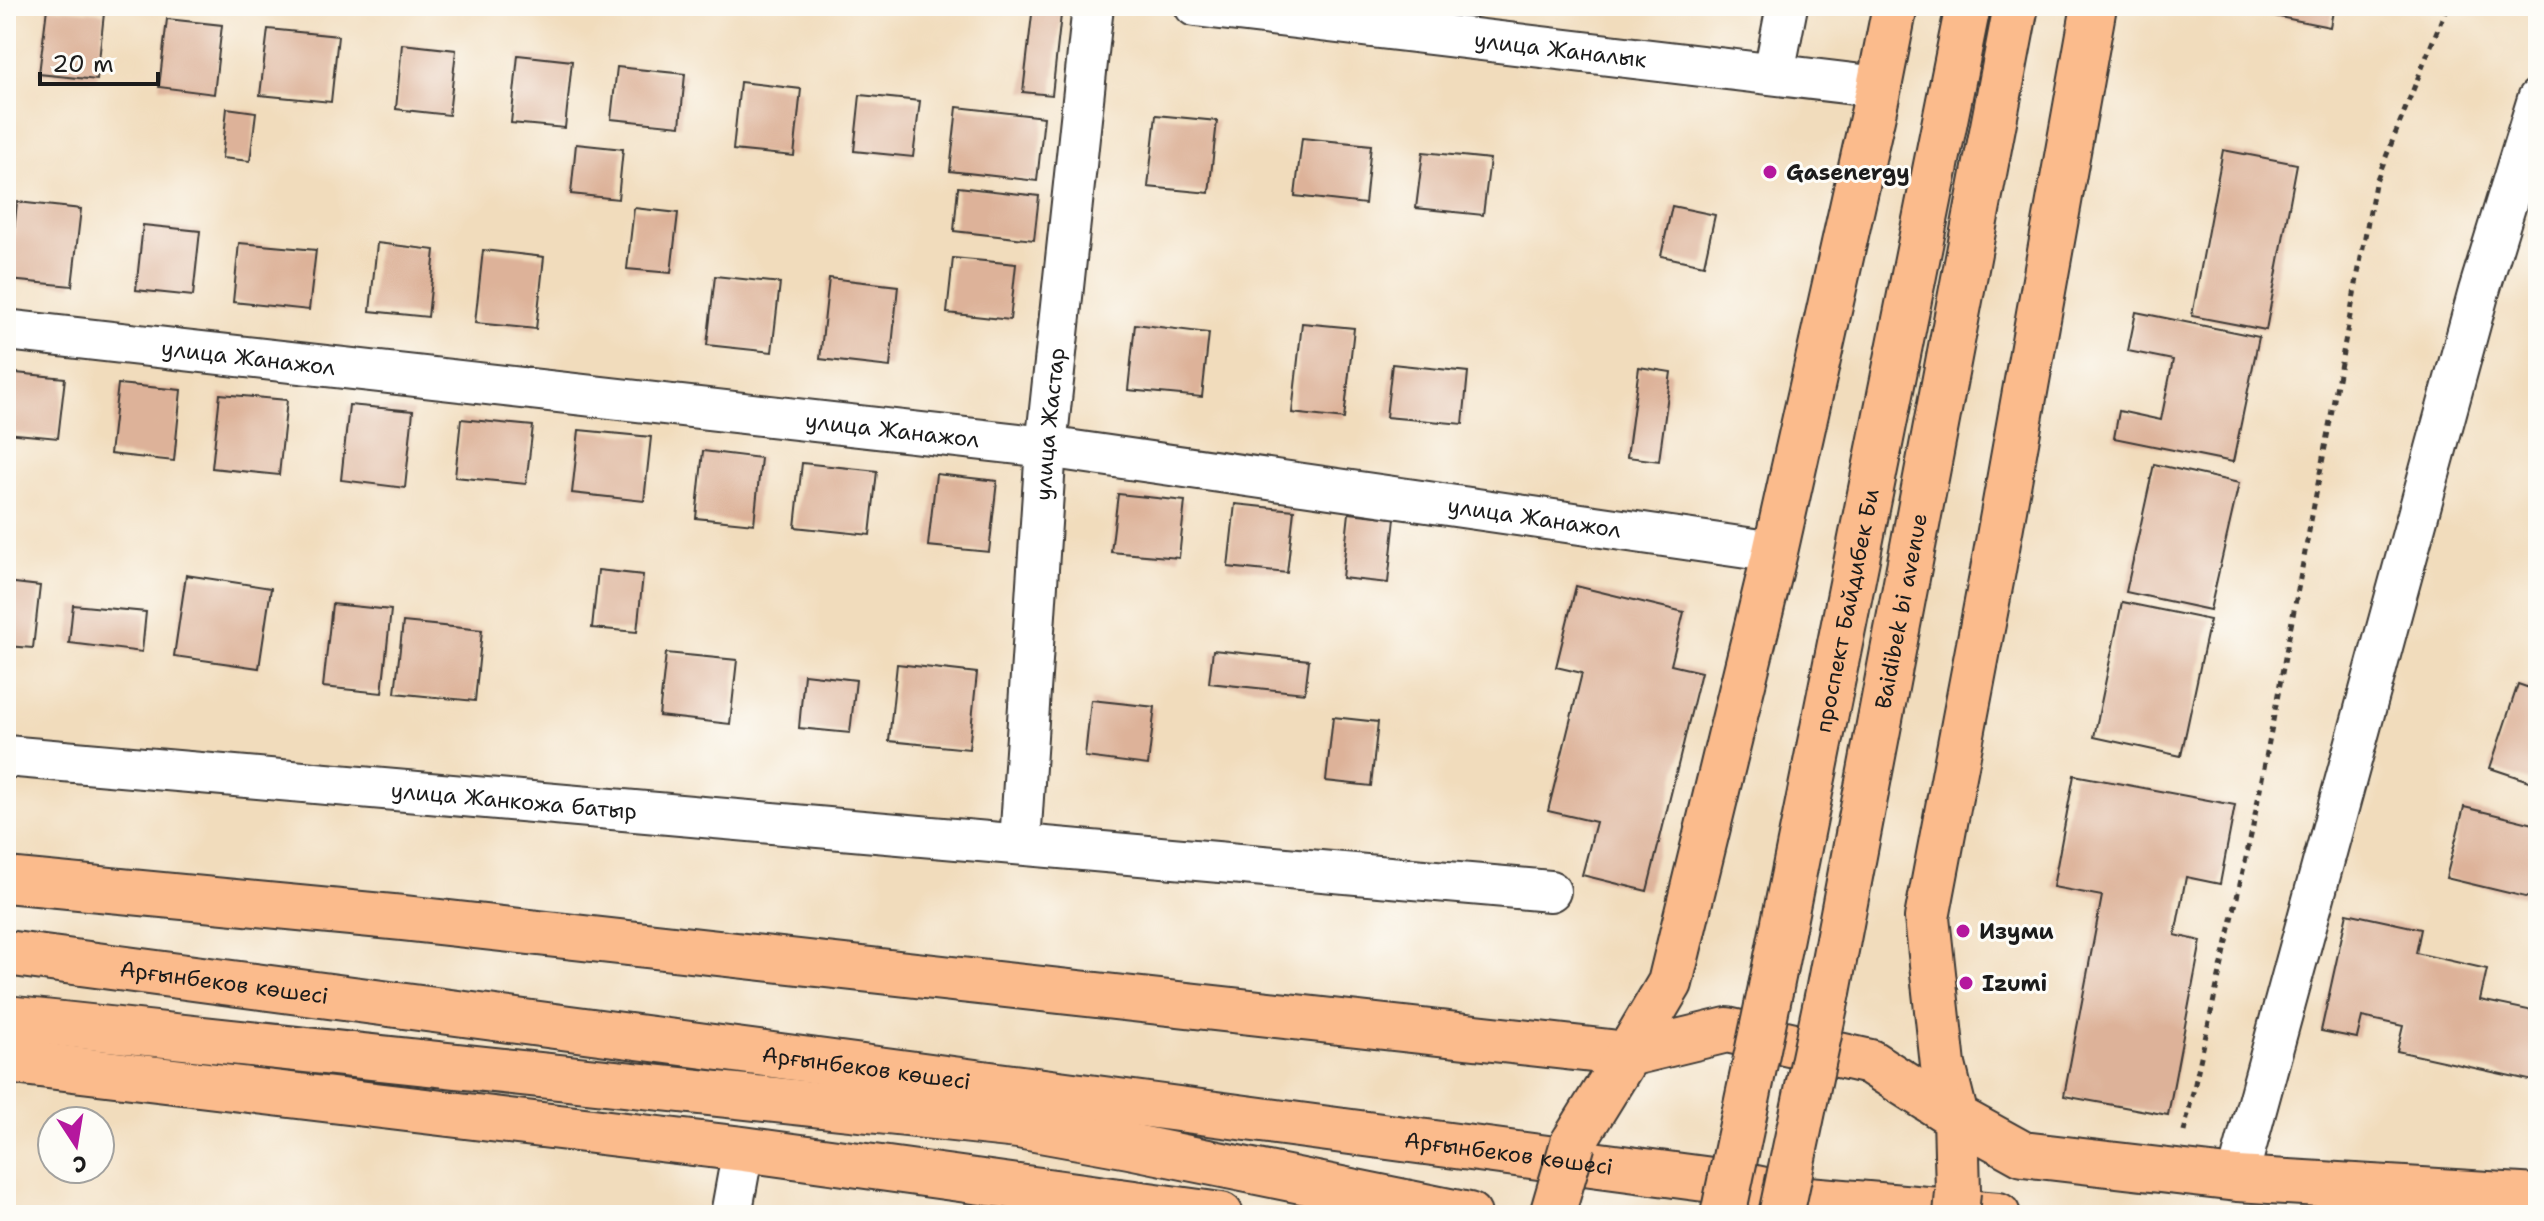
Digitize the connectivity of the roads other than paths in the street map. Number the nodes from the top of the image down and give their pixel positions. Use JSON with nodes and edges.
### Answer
{"nodes":[{"id":1,"x":1093,"y":6,"type":"edge"},
{"id":2,"x":1195,"y":6,"type":"edge"},
{"id":3,"x":1787,"y":6,"type":"edge"},
{"id":4,"x":1895,"y":6,"type":"edge"},
{"id":5,"x":1968,"y":6,"type":"edge"},
{"id":6,"x":2016,"y":6,"type":"edge"},
{"id":7,"x":2094,"y":6,"type":"edge"},
{"id":8,"x":1774,"y":73,"type":"junction"},
{"id":9,"x":1879,"y":87,"type":"junction"},
{"id":10,"x":2538,"y":99,"type":"edge"},
{"id":11,"x":6,"y":330,"type":"edge"},
{"id":12,"x":1046,"y":447,"type":"junction"},
{"id":13,"x":1775,"y":552,"type":"junction"},
{"id":14,"x":6,"y":756,"type":"edge"},
{"id":15,"x":1020,"y":843,"type":"junction"},
{"id":16,"x":6,"y":880,"type":"edge"},
{"id":17,"x":1550,"y":891,"type":"dead end"},
{"id":18,"x":6,"y":953,"type":"edge"},
{"id":19,"x":6,"y":1018,"type":"edge"},
{"id":20,"x":1628,"y":1054,"type":"junction"},
{"id":21,"x":6,"y":1061,"type":"edge"},
{"id":22,"x":1956,"y":1117,"type":"junction"},
{"id":23,"x":743,"y":1149,"type":"junction"},
{"id":24,"x":2237,"y":1179,"type":"junction"},
{"id":25,"x":2538,"y":1197,"type":"edge"},
{"id":26,"x":1957,"y":1203,"type":"edge"},
{"id":27,"x":731,"y":1215,"type":"edge"},
{"id":28,"x":1221,"y":1215,"type":"edge"},
{"id":29,"x":1469,"y":1215,"type":"edge"},
{"id":30,"x":1552,"y":1215,"type":"edge"},
{"id":31,"x":1723,"y":1215,"type":"edge"},
{"id":32,"x":1781,"y":1215,"type":"edge"},
{"id":33,"x":1998,"y":1215,"type":"edge"}],
"edges":[{"from":1,"to":12,"type":"street","name":"улица Жастар"},
{"from":2,"to":8,"type":"street","name":"улица Жаналык"},
{"from":3,"to":8,"type":"street"},
{"from":4,"to":9,"type":"main road"},
{"from":5,"to":31,"type":"main road","name":"проспект Байдибек Би","bridge":true},
{"from":6,"to":32,"type":"main road","name":"Baidibek bi avenue","bridge":true},
{"from":7,"to":22,"type":"main road"},
{"from":8,"to":9,"type":"street","name":"улица Жаналык"},
{"from":9,"to":13,"type":"main road"},
{"from":10,"to":24,"type":"street"},
{"from":11,"to":12,"type":"street","name":"улица Жанажол"},
{"from":12,"to":13,"type":"street","name":"улица Жанажол"},
{"from":12,"to":15,"type":"street","name":"улица Жастар"},
{"from":13,"to":20,"type":"main road"},
{"from":14,"to":15,"type":"street","name":"улица Жанкожа батыр"},
{"from":15,"to":17,"type":"street","name":"улица Жанкожа батыр"},
{"from":16,"to":20,"type":"main road"},
{"from":18,"to":33,"type":"main road"},
{"from":19,"to":29,"type":"main road","name":"Арғынбеков көшесі"},
{"from":20,"to":22,"type":"main road"},
{"from":20,"to":30,"type":"main road","bridge":true},
{"from":21,"to":23,"type":"main road"},
{"from":22,"to":24,"type":"main road"},
{"from":22,"to":26,"type":"main road"},
{"from":23,"to":27,"type":"street"},
{"from":23,"to":28,"type":"main road"},
{"from":24,"to":25,"type":"main road"}]}
